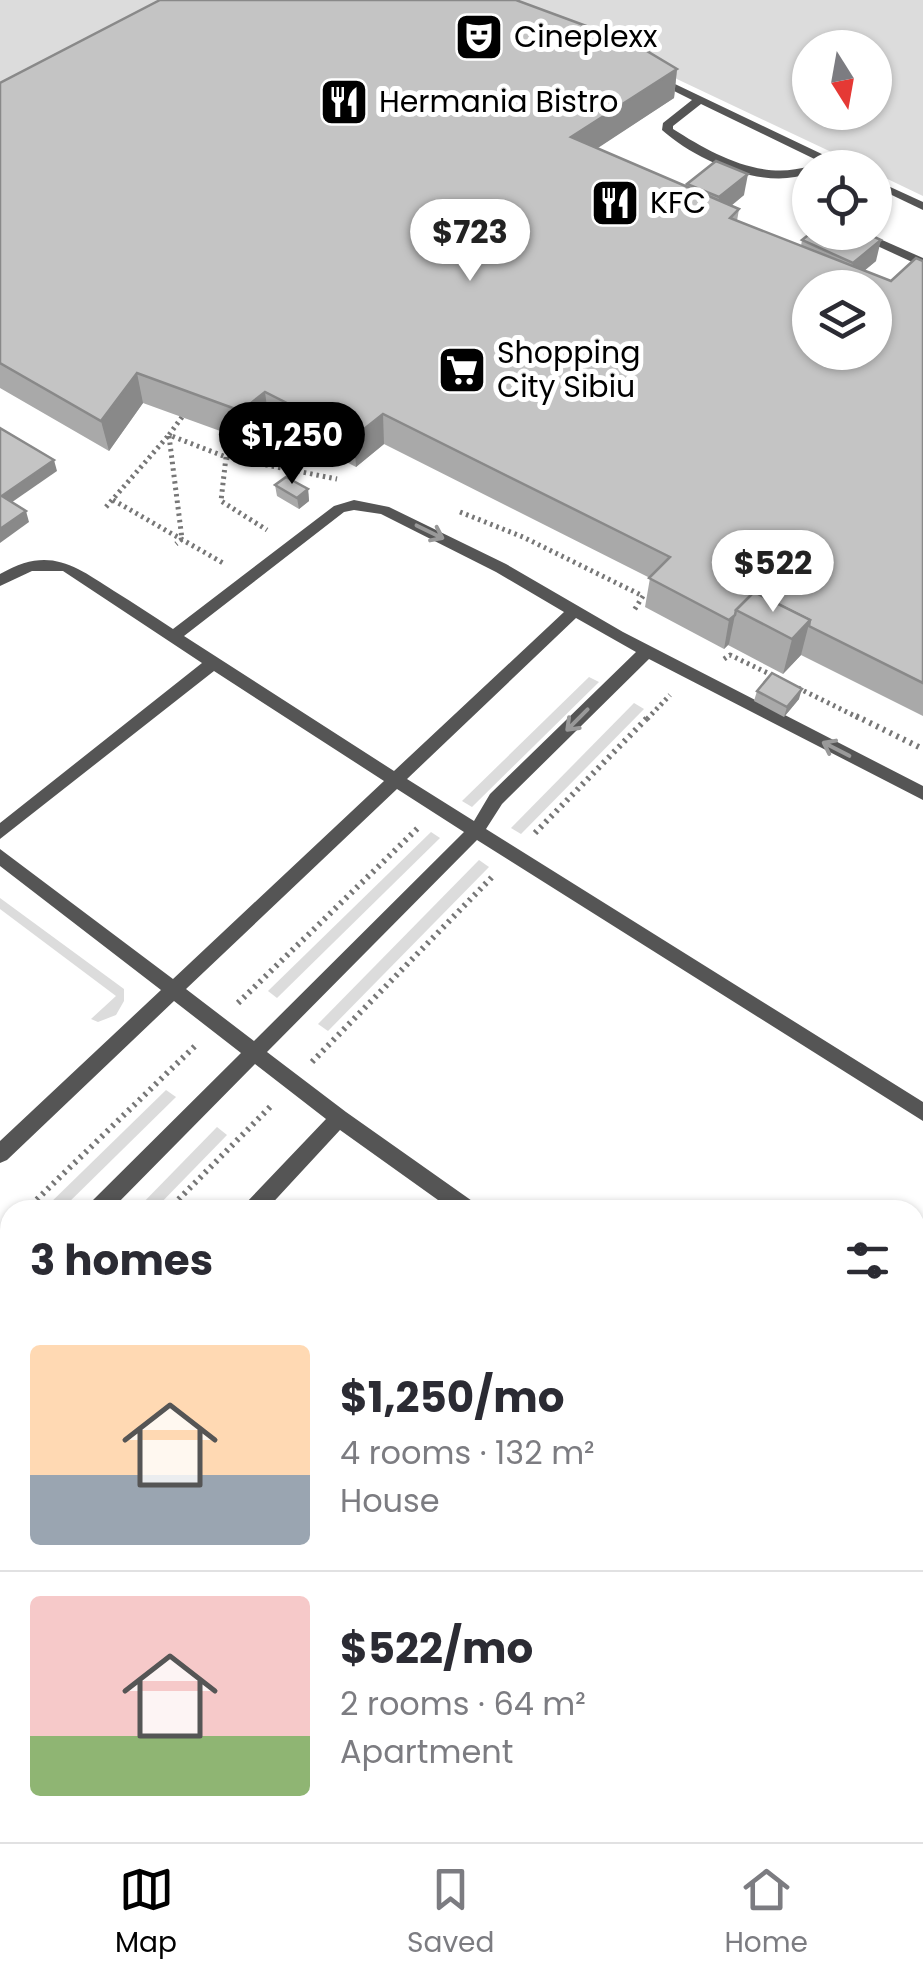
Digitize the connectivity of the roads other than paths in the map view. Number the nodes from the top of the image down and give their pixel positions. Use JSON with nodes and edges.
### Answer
{"nodes":[{"id":1,"x":640,"y":71,"type":"edge"},
{"id":2,"x":700,"y":100,"type":"junction"},
{"id":3,"x":806,"y":150,"type":"edge"},
{"id":4,"x":792,"y":177,"type":"edge"},
{"id":5,"x":892,"y":191,"type":"edge"},
{"id":6,"x":923,"y":206,"type":"edge"},
{"id":7,"x":892,"y":249,"type":"edge"},
{"id":8,"x":923,"y":262,"type":"edge"},
{"id":9,"x":0,"y":581,"type":"edge"},
{"id":10,"x":575,"y":610,"type":"junction"},
{"id":11,"x":174,"y":638,"type":"junction"},
{"id":12,"x":647,"y":651,"type":"junction"},
{"id":13,"x":213,"y":662,"type":"junction"},
{"id":14,"x":399,"y":780,"type":"junction"},
{"id":15,"x":923,"y":794,"type":"edge"},
{"id":16,"x":476,"y":831,"type":"junction"},
{"id":17,"x":0,"y":832,"type":"edge"},
{"id":18,"x":0,"y":856,"type":"edge"},
{"id":19,"x":174,"y":990,"type":"junction"},
{"id":20,"x":254,"y":1053,"type":"junction"},
{"id":21,"x":923,"y":1112,"type":"edge"},
{"id":22,"x":339,"y":1118,"type":"junction"},
{"id":23,"x":0,"y":1154,"type":"edge"},
{"id":24,"x":107,"y":1200,"type":"edge"},
{"id":25,"x":262,"y":1200,"type":"edge"},
{"id":26,"x":454,"y":1200,"type":"edge"}],
"edges":[{"from":1,"to":2,"type":"lane"},
{"from":2,"to":3,"type":"lane"},
{"from":2,"to":4,"type":"lane"},
{"from":5,"to":6,"type":"lane"},
{"from":7,"to":8,"type":"lane"},
{"from":9,"to":11,"type":"lane"},
{"from":11,"to":10,"type":"lane","one_way":true},
{"from":10,"to":12,"type":"lane"},
{"from":10,"to":14,"type":"lane"},
{"from":11,"to":13,"type":"lane"},
{"from":15,"to":12,"type":"lane","one_way":true},
{"from":12,"to":16,"type":"lane","one_way":true},
{"from":13,"to":14,"type":"lane"},
{"from":13,"to":17,"type":"lane"},
{"from":14,"to":16,"type":"lane"},
{"from":14,"to":19,"type":"lane"},
{"from":16,"to":20,"type":"lane"},
{"from":16,"to":21,"type":"lane"},
{"from":18,"to":19,"type":"lane"},
{"from":19,"to":20,"type":"lane"},
{"from":19,"to":23,"type":"lane"},
{"from":20,"to":22,"type":"lane"},
{"from":20,"to":24,"type":"lane"},
{"from":22,"to":25,"type":"lane"},
{"from":22,"to":26,"type":"lane"}]}
